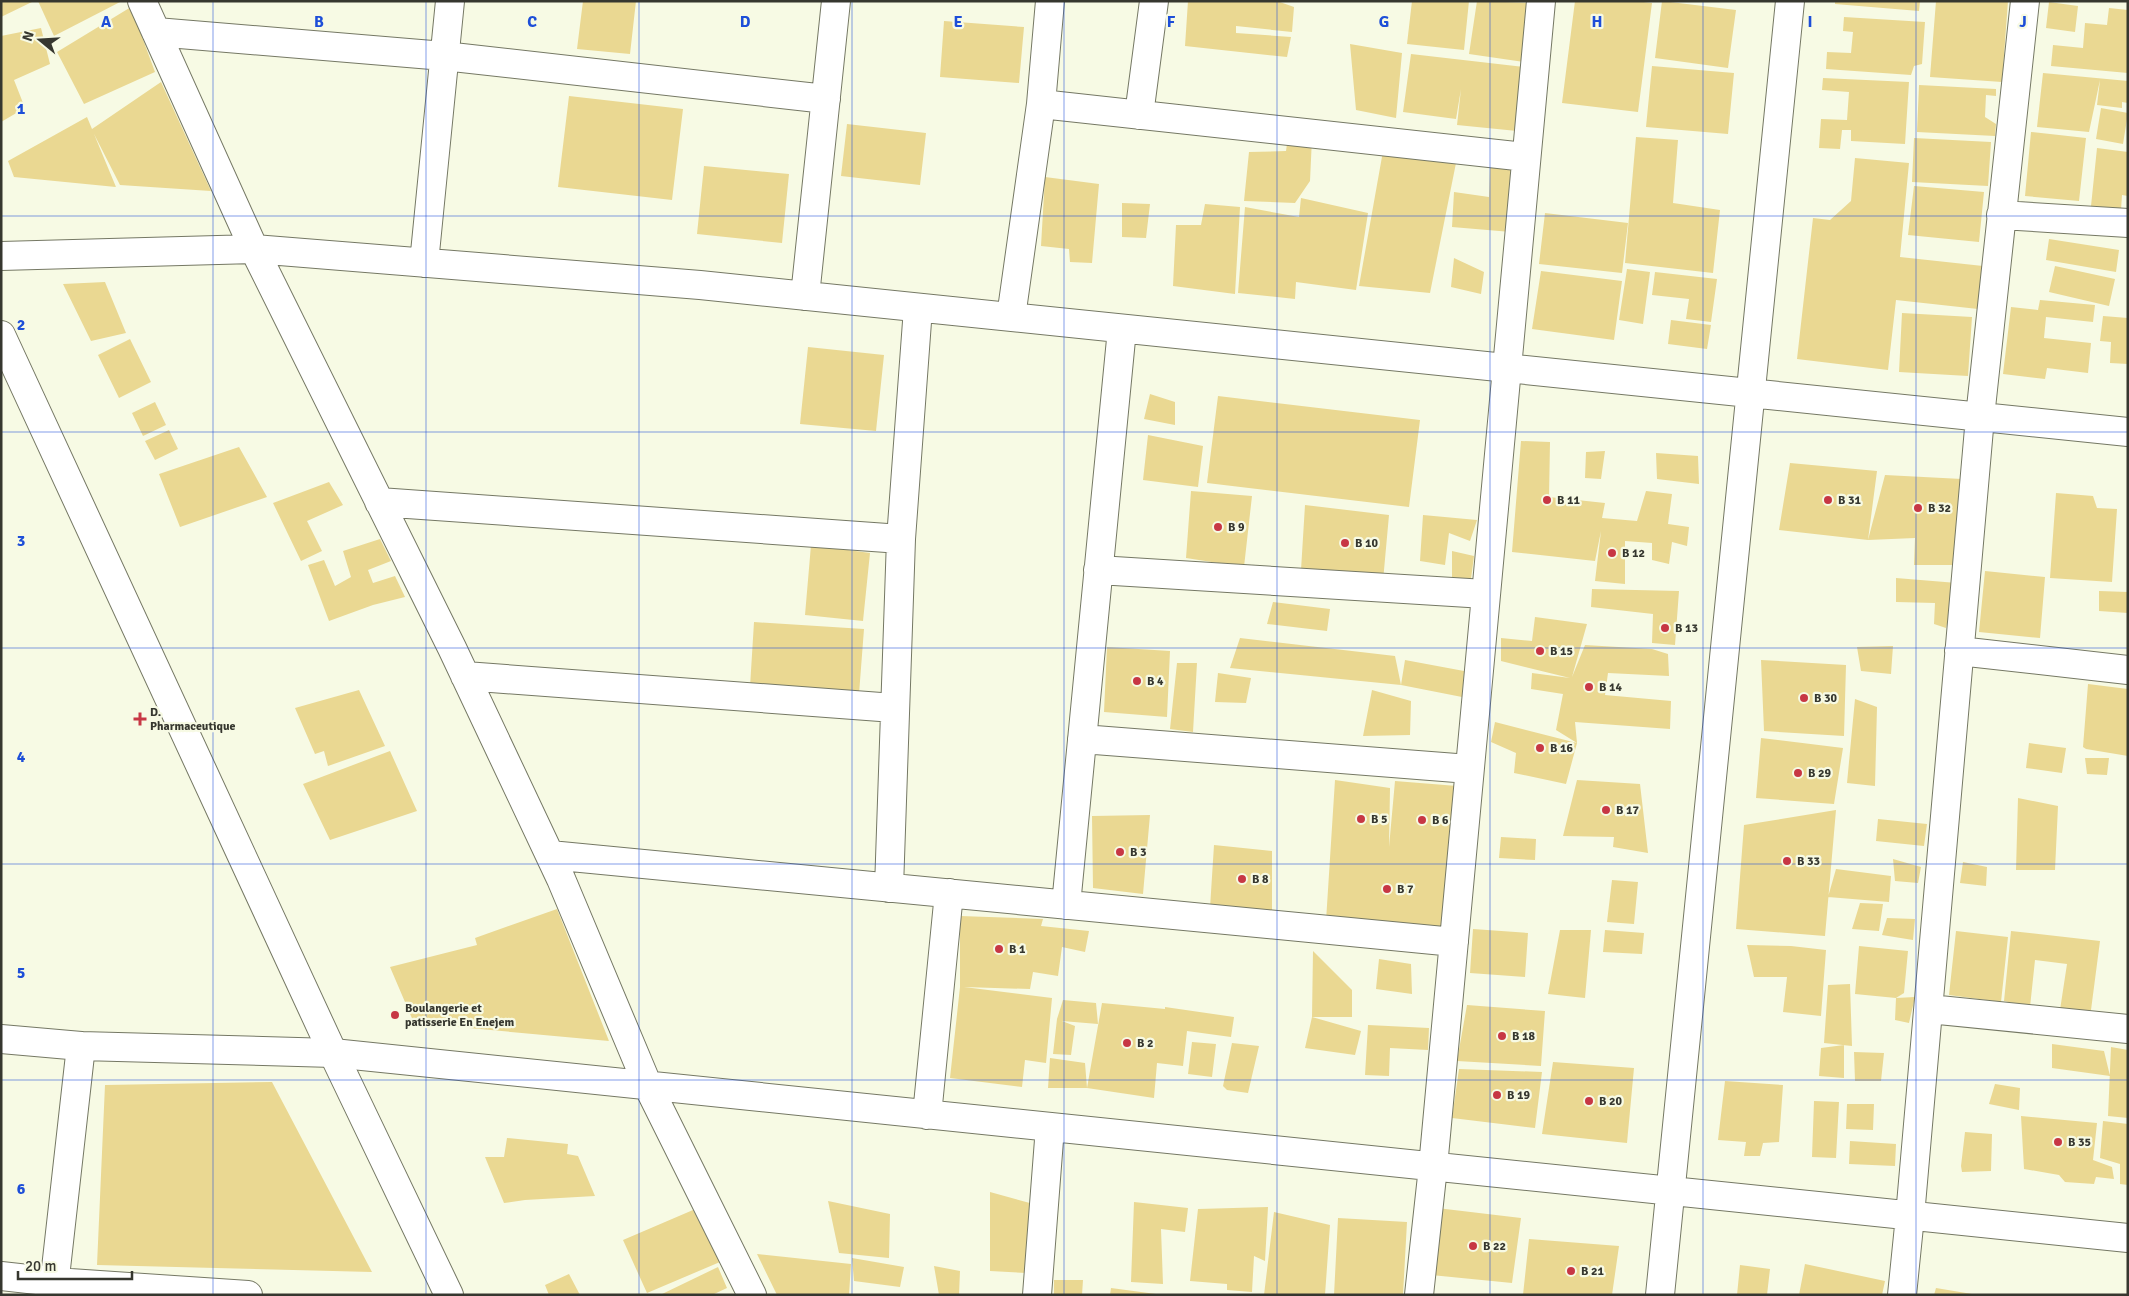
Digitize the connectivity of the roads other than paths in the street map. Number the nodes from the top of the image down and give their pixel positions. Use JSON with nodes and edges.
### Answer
{"nodes":[{"id":1,"x":142,"y":1,"type":"edge"},
{"id":2,"x":450,"y":1,"type":"edge"},
{"id":3,"x":836,"y":1,"type":"edge"},
{"id":4,"x":1050,"y":1,"type":"edge"},
{"id":5,"x":1154,"y":1,"type":"edge"},
{"id":6,"x":1541,"y":1,"type":"edge"},
{"id":7,"x":1790,"y":1,"type":"edge"},
{"id":8,"x":2025,"y":1,"type":"edge"},
{"id":9,"x":156,"y":32,"type":"junction"},
{"id":10,"x":444,"y":56,"type":"junction"},
{"id":11,"x":826,"y":99,"type":"junction"},
{"id":12,"x":1041,"y":104,"type":"junction"},
{"id":13,"x":1139,"y":115,"type":"junction"},
{"id":14,"x":1526,"y":157,"type":"junction"},
{"id":15,"x":2002,"y":215,"type":"junction"},
{"id":16,"x":2128,"y":223,"type":"edge"},
{"id":17,"x":254,"y":249,"type":"junction"},
{"id":18,"x":1,"y":256,"type":"edge"},
{"id":19,"x":424,"y":263,"type":"junction"},
{"id":20,"x":805,"y":296,"type":"junction"},
{"id":21,"x":918,"y":308,"type":"junction"},
{"id":22,"x":1011,"y":317,"type":"junction"},
{"id":23,"x":1122,"y":329,"type":"junction"},
{"id":24,"x":1,"y":335,"type":"edge"},
{"id":25,"x":1506,"y":368,"type":"junction"},
{"id":26,"x":1751,"y":393,"type":"junction"},
{"id":27,"x":1980,"y":417,"type":"junction"},
{"id":28,"x":2128,"y":432,"type":"edge"},
{"id":29,"x":379,"y":502,"type":"junction"},
{"id":30,"x":901,"y":539,"type":"junction"},
{"id":31,"x":1098,"y":570,"type":"junction"},
{"id":32,"x":1485,"y":594,"type":"junction"},
{"id":33,"x":1959,"y":651,"type":"junction"},
{"id":34,"x":2128,"y":670,"type":"edge"},
{"id":35,"x":464,"y":676,"type":"junction"},
{"id":36,"x":894,"y":708,"type":"junction"},
{"id":37,"x":1082,"y":739,"type":"junction"},
{"id":38,"x":1470,"y":769,"type":"junction"},
{"id":39,"x":550,"y":855,"type":"junction"},
{"id":40,"x":889,"y":888,"type":"junction"},
{"id":41,"x":949,"y":894,"type":"junction"},
{"id":42,"x":1066,"y":905,"type":"junction"},
{"id":43,"x":1454,"y":942,"type":"junction"},
{"id":44,"x":1929,"y":1009,"type":"junction"},
{"id":45,"x":2128,"y":1030,"type":"edge"},
{"id":46,"x":1,"y":1039,"type":"edge"},
{"id":47,"x":81,"y":1046,"type":"junction"},
{"id":48,"x":332,"y":1054,"type":"junction"},
{"id":49,"x":648,"y":1086,"type":"junction"},
{"id":50,"x":927,"y":1115,"type":"junction"},
{"id":51,"x":1050,"y":1127,"type":"junction"},
{"id":52,"x":1433,"y":1167,"type":"junction"},
{"id":53,"x":1670,"y":1191,"type":"junction"},
{"id":54,"x":1910,"y":1216,"type":"junction"},
{"id":55,"x":2128,"y":1238,"type":"edge"},
{"id":56,"x":1,"y":1276,"type":"edge"},
{"id":57,"x":54,"y":1288,"type":"edge"},
{"id":58,"x":248,"y":1295,"type":"edge"},
{"id":59,"x":449,"y":1295,"type":"edge"},
{"id":60,"x":752,"y":1295,"type":"edge"},
{"id":61,"x":1037,"y":1295,"type":"edge"},
{"id":62,"x":1419,"y":1295,"type":"edge"},
{"id":63,"x":1660,"y":1295,"type":"edge"},
{"id":64,"x":1902,"y":1295,"type":"edge"}],
"edges":[{"from":1,"to":9,"type":"street"},
{"from":2,"to":10,"type":"street"},
{"from":3,"to":11,"type":"street"},
{"from":4,"to":12,"type":"street"},
{"from":5,"to":13,"type":"street"},
{"from":6,"to":14,"type":"street"},
{"from":7,"to":26,"type":"street"},
{"from":8,"to":15,"type":"street"},
{"from":9,"to":10,"type":"street"},
{"from":9,"to":17,"type":"street"},
{"from":10,"to":11,"type":"street"},
{"from":10,"to":19,"type":"street"},
{"from":11,"to":20,"type":"street"},
{"from":12,"to":13,"type":"street"},
{"from":12,"to":22,"type":"street"},
{"from":13,"to":14,"type":"street"},
{"from":14,"to":25,"type":"street"},
{"from":15,"to":16,"type":"street"},
{"from":15,"to":27,"type":"street"},
{"from":17,"to":18,"type":"street"},
{"from":17,"to":19,"type":"street"},
{"from":17,"to":29,"type":"street"},
{"from":19,"to":20,"type":"street"},
{"from":20,"to":21,"type":"street"},
{"from":21,"to":22,"type":"street"},
{"from":21,"to":30,"type":"street"},
{"from":22,"to":23,"type":"street"},
{"from":23,"to":25,"type":"street"},
{"from":23,"to":31,"type":"street"},
{"from":24,"to":48,"type":"street"},
{"from":25,"to":26,"type":"street"},
{"from":25,"to":32,"type":"street"},
{"from":26,"to":27,"type":"street"},
{"from":26,"to":53,"type":"street"},
{"from":27,"to":28,"type":"street"},
{"from":27,"to":33,"type":"street"},
{"from":29,"to":30,"type":"street"},
{"from":29,"to":35,"type":"street"},
{"from":30,"to":36,"type":"street"},
{"from":31,"to":32,"type":"street"},
{"from":31,"to":37,"type":"street"},
{"from":32,"to":38,"type":"street"},
{"from":33,"to":34,"type":"street"},
{"from":33,"to":44,"type":"street"},
{"from":35,"to":36,"type":"street"},
{"from":35,"to":39,"type":"street"},
{"from":36,"to":40,"type":"street"},
{"from":37,"to":38,"type":"street"},
{"from":37,"to":42,"type":"street"},
{"from":38,"to":43,"type":"street"},
{"from":39,"to":40,"type":"street"},
{"from":39,"to":49,"type":"street"},
{"from":40,"to":41,"type":"street"},
{"from":41,"to":42,"type":"street"},
{"from":41,"to":50,"type":"street"},
{"from":42,"to":43,"type":"street"},
{"from":43,"to":52,"type":"street"},
{"from":44,"to":45,"type":"street"},
{"from":44,"to":54,"type":"street"},
{"from":46,"to":47,"type":"street"},
{"from":47,"to":48,"type":"street"},
{"from":47,"to":57,"type":"street"},
{"from":48,"to":49,"type":"street"},
{"from":48,"to":59,"type":"street"},
{"from":49,"to":50,"type":"street"},
{"from":49,"to":60,"type":"street"},
{"from":50,"to":51,"type":"street"},
{"from":51,"to":52,"type":"street"},
{"from":51,"to":61,"type":"street"},
{"from":52,"to":53,"type":"street"},
{"from":52,"to":62,"type":"street"},
{"from":53,"to":54,"type":"street"},
{"from":53,"to":63,"type":"street"},
{"from":54,"to":55,"type":"street"},
{"from":54,"to":64,"type":"street"},
{"from":56,"to":57,"type":"street"},
{"from":57,"to":58,"type":"street"}]}
